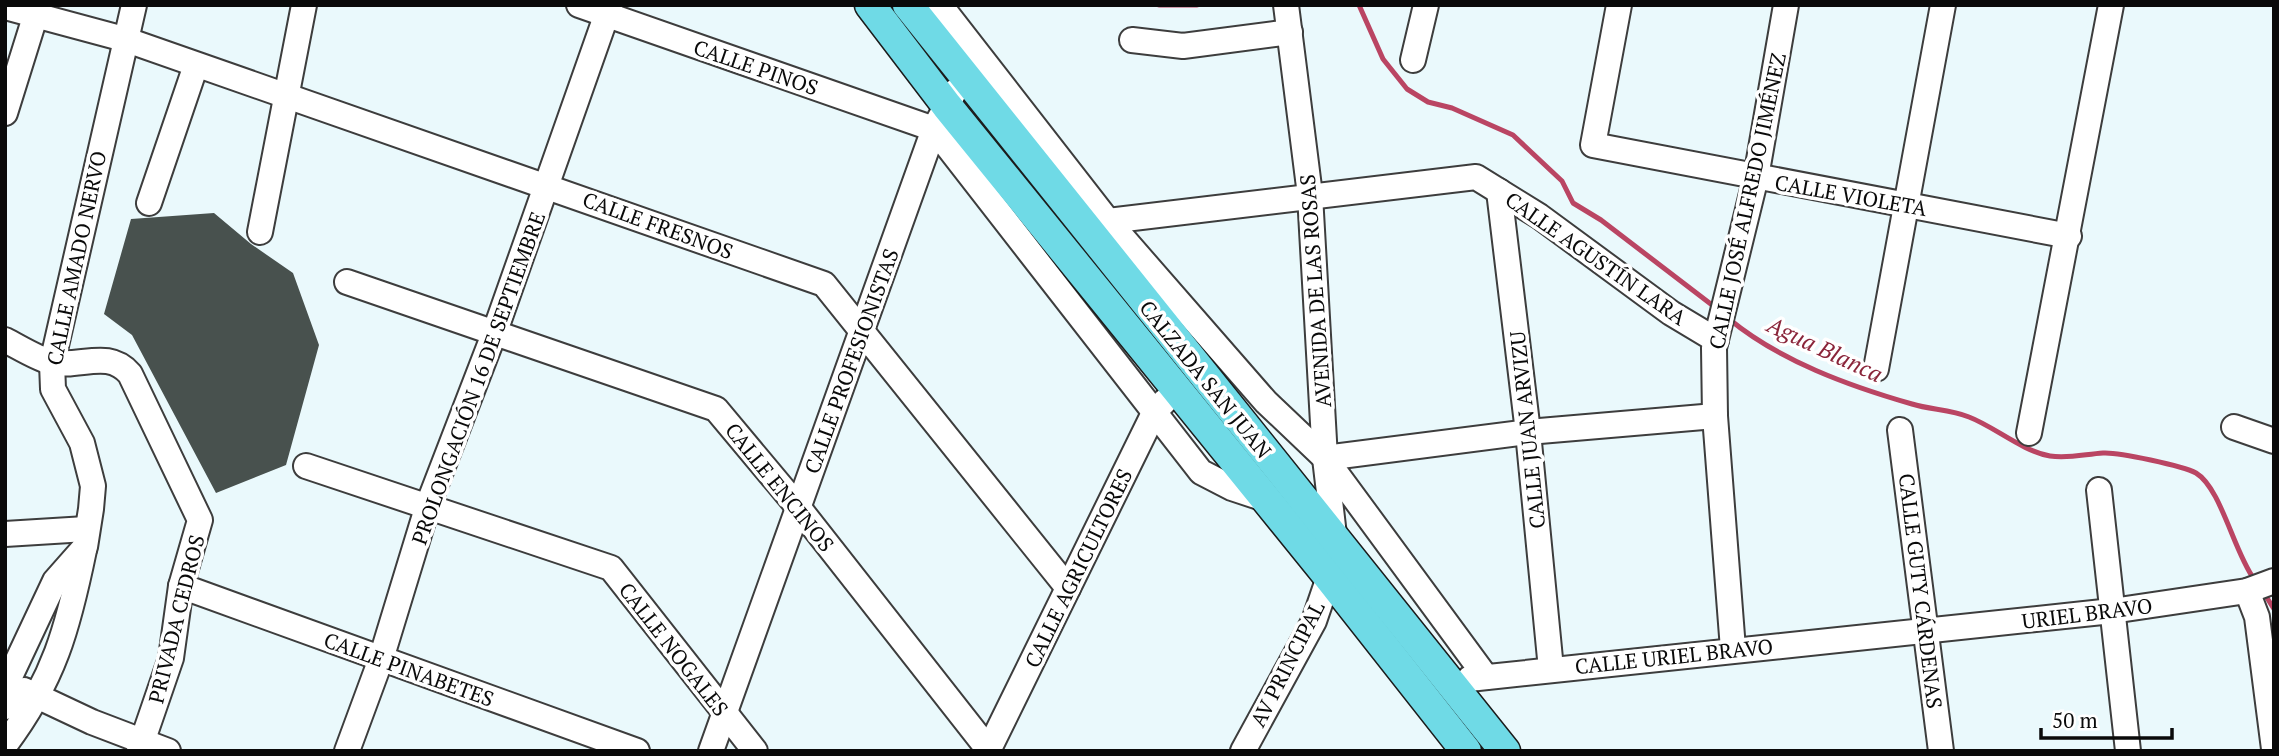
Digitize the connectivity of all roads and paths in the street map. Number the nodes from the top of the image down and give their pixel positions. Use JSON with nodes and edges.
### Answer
{"nodes":[{"id":1,"x":134,"y":5,"type":"edge"},
{"id":2,"x":304,"y":5,"type":"edge"},
{"id":3,"x":579,"y":5,"type":"edge"},
{"id":4,"x":870,"y":5,"type":"edge"},
{"id":5,"x":908,"y":5,"type":"edge"},
{"id":6,"x":940,"y":5,"type":"edge"},
{"id":7,"x":1426,"y":5,"type":"edge"},
{"id":8,"x":1619,"y":5,"type":"edge"},
{"id":9,"x":1786,"y":5,"type":"edge"},
{"id":10,"x":1943,"y":5,"type":"edge"},
{"id":11,"x":2111,"y":5,"type":"edge"},
{"id":12,"x":5,"y":7,"type":"edge"},
{"id":13,"x":609,"y":11,"type":"edge"},
{"id":14,"x":35,"y":17,"type":"junction"},
{"id":15,"x":1288,"y":19,"type":"edge"},
{"id":16,"x":124,"y":39,"type":"junction"},
{"id":17,"x":1132,"y":40,"type":"dead end"},
{"id":18,"x":1413,"y":60,"type":"dead end"},
{"id":19,"x":196,"y":65,"type":"junction"},
{"id":20,"x":971,"y":65,"type":"junction"},
{"id":21,"x":287,"y":97,"type":"junction"},
{"id":22,"x":5,"y":113,"type":"edge"},
{"id":23,"x":940,"y":117,"type":"junction"},
{"id":24,"x":1756,"y":177,"type":"junction"},
{"id":25,"x":547,"y":186,"type":"junction"},
{"id":26,"x":1499,"y":191,"type":"junction"},
{"id":27,"x":1310,"y":195,"type":"junction"},
{"id":28,"x":149,"y":203,"type":"dead end"},
{"id":29,"x":1906,"y":205,"type":"junction"},
{"id":30,"x":1099,"y":228,"type":"junction"},
{"id":31,"x":260,"y":232,"type":"dead end"},
{"id":32,"x":2069,"y":236,"type":"junction"},
{"id":33,"x":347,"y":282,"type":"dead end"},
{"id":34,"x":862,"y":330,"type":"junction"},
{"id":35,"x":494,"y":334,"type":"junction"},
{"id":36,"x":1718,"y":334,"type":"junction"},
{"id":37,"x":5,"y":340,"type":"edge"},
{"id":38,"x":52,"y":362,"type":"junction"},
{"id":39,"x":1876,"y":369,"type":"dead end"},
{"id":40,"x":1165,"y":401,"type":"junction"},
{"id":41,"x":1715,"y":416,"type":"junction"},
{"id":42,"x":2234,"y":426,"type":"dead end"},
{"id":43,"x":1900,"y":430,"type":"dead end"},
{"id":44,"x":1528,"y":432,"type":"junction"},
{"id":45,"x":2029,"y":433,"type":"dead end"},
{"id":46,"x":2274,"y":441,"type":"edge"},
{"id":47,"x":1325,"y":458,"type":"junction"},
{"id":48,"x":306,"y":466,"type":"dead end"},
{"id":49,"x":2099,"y":489,"type":"dead end"},
{"id":50,"x":428,"y":505,"type":"junction"},
{"id":51,"x":798,"y":507,"type":"junction"},
{"id":52,"x":1367,"y":516,"type":"junction"},
{"id":53,"x":5,"y":534,"type":"edge"},
{"id":54,"x":1334,"y":535,"type":"junction"},
{"id":55,"x":85,"y":538,"type":"junction"},
{"id":56,"x":1329,"y":577,"type":"junction"},
{"id":57,"x":181,"y":586,"type":"junction"},
{"id":58,"x":2259,"y":587,"type":"edge"},
{"id":59,"x":1068,"y":588,"type":"junction"},
{"id":60,"x":2112,"y":611,"type":"junction"},
{"id":61,"x":1927,"y":631,"type":"junction"},
{"id":62,"x":1733,"y":649,"type":"junction"},
{"id":63,"x":382,"y":659,"type":"junction"},
{"id":64,"x":1551,"y":669,"type":"junction"},
{"id":65,"x":1486,"y":677,"type":"junction"},
{"id":66,"x":1454,"y":684,"type":"junction"},
{"id":67,"x":6,"y":691,"type":"edge"},
{"id":68,"x":38,"y":695,"type":"junction"},
{"id":69,"x":1427,"y":702,"type":"junction"},
{"id":70,"x":724,"y":713,"type":"junction"},
{"id":71,"x":5,"y":745,"type":"edge"},
{"id":72,"x":141,"y":746,"type":"edge"},
{"id":73,"x":2274,"y":748,"type":"edge"},
{"id":74,"x":988,"y":750,"type":"edge"},
{"id":75,"x":169,"y":751,"type":"edge"},
{"id":76,"x":347,"y":751,"type":"edge"},
{"id":77,"x":637,"y":751,"type":"edge"},
{"id":78,"x":711,"y":751,"type":"edge"},
{"id":79,"x":755,"y":751,"type":"edge"},
{"id":80,"x":1243,"y":751,"type":"edge"},
{"id":81,"x":1466,"y":751,"type":"edge"},
{"id":82,"x":1505,"y":751,"type":"edge"},
{"id":83,"x":1941,"y":751,"type":"edge"},
{"id":84,"x":2128,"y":751,"type":"edge"}],
"edges":[{"from":1,"to":16,"type":"street","name":"CALLE AMADO NERVO"},
{"from":2,"to":21,"type":"street"},
{"from":3,"to":13,"type":"street","name":"CALLE PINOS"},
{"from":4,"to":23,"type":"main road","name":"CALZADA SAN JUAN"},
{"from":5,"to":20,"type":"main road","name":"CALZADA SAN JUAN"},
{"from":6,"to":20,"type":"street"},
{"from":7,"to":18,"type":"street"},
{"from":8,"to":24,"type":"street","name":"CALLE VIOLETA"},
{"from":9,"to":24,"type":"street","name":"CALLE JOSÉ ALFREDO JIMÉNEZ"},
{"from":10,"to":29,"type":"street"},
{"from":11,"to":32,"type":"street"},
{"from":12,"to":14,"type":"street","name":"CALLE FRESNOS"},
{"from":13,"to":23,"type":"street","name":"CALLE PINOS"},
{"from":13,"to":25,"type":"street","name":"PROLONGACIÓN 16 DE SEPTIEMBRE"},
{"from":14,"to":16,"type":"street","name":"CALLE FRESNOS"},
{"from":14,"to":22,"type":"street"},
{"from":15,"to":17,"type":"street"},
{"from":15,"to":27,"type":"street","name":"AVENIDA DE LAS ROSAS"},
{"from":16,"to":19,"type":"street","name":"CALLE FRESNOS"},
{"from":16,"to":38,"type":"street","name":"CALLE AMADO NERVO"},
{"from":19,"to":21,"type":"street","name":"CALLE FRESNOS"},
{"from":19,"to":28,"type":"street"},
{"from":20,"to":23,"type":"street","name":"CALLE PROFESIONISTAS"},
{"from":20,"to":30,"type":"main road","name":"CALZADA SAN JUAN"},
{"from":21,"to":25,"type":"street","name":"CALLE FRESNOS"},
{"from":21,"to":31,"type":"street"},
{"from":23,"to":34,"type":"street","name":"CALLE PROFESIONISTAS"},
{"from":23,"to":40,"type":"main road","name":"CALZADA SAN JUAN"},
{"from":24,"to":29,"type":"street","name":"CALLE VIOLETA"},
{"from":24,"to":36,"type":"street","name":"CALLE JOSÉ ALFREDO JIMÉNEZ"},
{"from":25,"to":34,"type":"street","name":"CALLE FRESNOS"},
{"from":25,"to":35,"type":"street","name":"PROLONGACIÓN 16 DE SEPTIEMBRE"},
{"from":26,"to":27,"type":"street","name":"CALLE AGUSTÍN LARA"},
{"from":26,"to":36,"type":"street","name":"CALLE AGUSTÍN LARA"},
{"from":26,"to":44,"type":"street","name":"CALLE JUAN ARVIZU"},
{"from":27,"to":30,"type":"street"},
{"from":27,"to":47,"type":"street","name":"AVENIDA DE LAS ROSAS"},
{"from":29,"to":32,"type":"street","name":"CALLE VIOLETA"},
{"from":29,"to":39,"type":"street"},
{"from":30,"to":47,"type":"street"},
{"from":30,"to":54,"type":"main road","name":"CALZADA SAN JUAN"},
{"from":32,"to":45,"type":"street"},
{"from":33,"to":35,"type":"street","name":"CALLE ENCINOS"},
{"from":34,"to":51,"type":"street","name":"CALLE PROFESIONISTAS"},
{"from":34,"to":59,"type":"street","name":"CALLE FRESNOS"},
{"from":35,"to":50,"type":"street","name":"PROLONGACIÓN 16 DE SEPTIEMBRE"},
{"from":35,"to":51,"type":"street","name":"CALLE ENCINOS"},
{"from":36,"to":41,"type":"street","name":"CALLE JOSÉ ALFREDO JIMÉNEZ"},
{"from":37,"to":38,"type":"street"},
{"from":38,"to":55,"type":"street","name":"CALLE AMADO NERVO"},
{"from":38,"to":57,"type":"street","name":"PRIVADA CEDROS"},
{"from":40,"to":56,"type":"main road","name":"CALZADA SAN JUAN"},
{"from":40,"to":59,"type":"street","name":"CALLE AGRICULTORES"},
{"from":41,"to":44,"type":"street"},
{"from":41,"to":62,"type":"street","name":"CALLE JOSÉ ALFREDO JIMÉNEZ"},
{"from":42,"to":46,"type":"street"},
{"from":43,"to":61,"type":"street","name":"CALLE GUTY CÁRDENAS"},
{"from":44,"to":47,"type":"street"},
{"from":44,"to":64,"type":"street","name":"CALLE JUAN ARVIZU"},
{"from":47,"to":52,"type":"street"},
{"from":47,"to":54,"type":"street","name":"AVENIDA DE LAS ROSAS"},
{"from":48,"to":50,"type":"street","name":"CALLE NOGALES"},
{"from":49,"to":60,"type":"street"},
{"from":50,"to":63,"type":"street","name":"PROLONGACIÓN 16 DE SEPTIEMBRE"},
{"from":50,"to":70,"type":"street","name":"CALLE NOGALES"},
{"from":51,"to":70,"type":"street","name":"CALLE PROFESIONISTAS"},
{"from":51,"to":74,"type":"street","name":"CALLE ENCINOS"},
{"from":52,"to":54,"type":"street"},
{"from":52,"to":65,"type":"street"},
{"from":53,"to":55,"type":"street"},
{"from":54,"to":56,"type":"street","name":"AVENIDA DE LAS ROSAS"},
{"from":54,"to":66,"type":"main road","name":"CALZADA SAN JUAN"},
{"from":55,"to":67,"type":"street"},
{"from":55,"to":68,"type":"street","name":"CALLE AMADO NERVO"},
{"from":56,"to":69,"type":"main road","name":"CALZADA SAN JUAN"},
{"from":56,"to":80,"type":"street","name":"AV PRINCIPAL"},
{"from":57,"to":63,"type":"street","name":"CALLE PINABETES"},
{"from":57,"to":72,"type":"street","name":"PRIVADA CEDROS"},
{"from":58,"to":60,"type":"street","name":"URIEL BRAVO"},
{"from":58,"to":73,"type":"street"},
{"from":59,"to":74,"type":"street","name":"CALLE AGRICULTORES"},
{"from":60,"to":61,"type":"street","name":"URIEL BRAVO"},
{"from":60,"to":84,"type":"street"},
{"from":61,"to":62,"type":"street","name":"CALLE URIEL BRAVO"},
{"from":61,"to":83,"type":"street","name":"CALLE GUTY CÁRDENAS"},
{"from":62,"to":64,"type":"street","name":"CALLE URIEL BRAVO"},
{"from":63,"to":76,"type":"street","name":"PROLONGACIÓN 16 DE SEPTIEMBRE"},
{"from":63,"to":77,"type":"street","name":"CALLE PINABETES"},
{"from":64,"to":65,"type":"street","name":"CALLE URIEL BRAVO"},
{"from":65,"to":66,"type":"street","name":"CALLE URIEL BRAVO"},
{"from":66,"to":69,"type":"street","name":"CALLE URIEL BRAVO"},
{"from":66,"to":82,"type":"main road","name":"CALZADA SAN JUAN"},
{"from":67,"to":68,"type":"street"},
{"from":68,"to":71,"type":"street","name":"CALLE AMADO NERVO"},
{"from":68,"to":72,"type":"street"},
{"from":69,"to":81,"type":"main road","name":"CALZADA SAN JUAN"},
{"from":70,"to":78,"type":"street","name":"CALLE PROFESIONISTAS"},
{"from":70,"to":79,"type":"street","name":"CALLE NOGALES"},
{"from":72,"to":75,"type":"street"}]}
